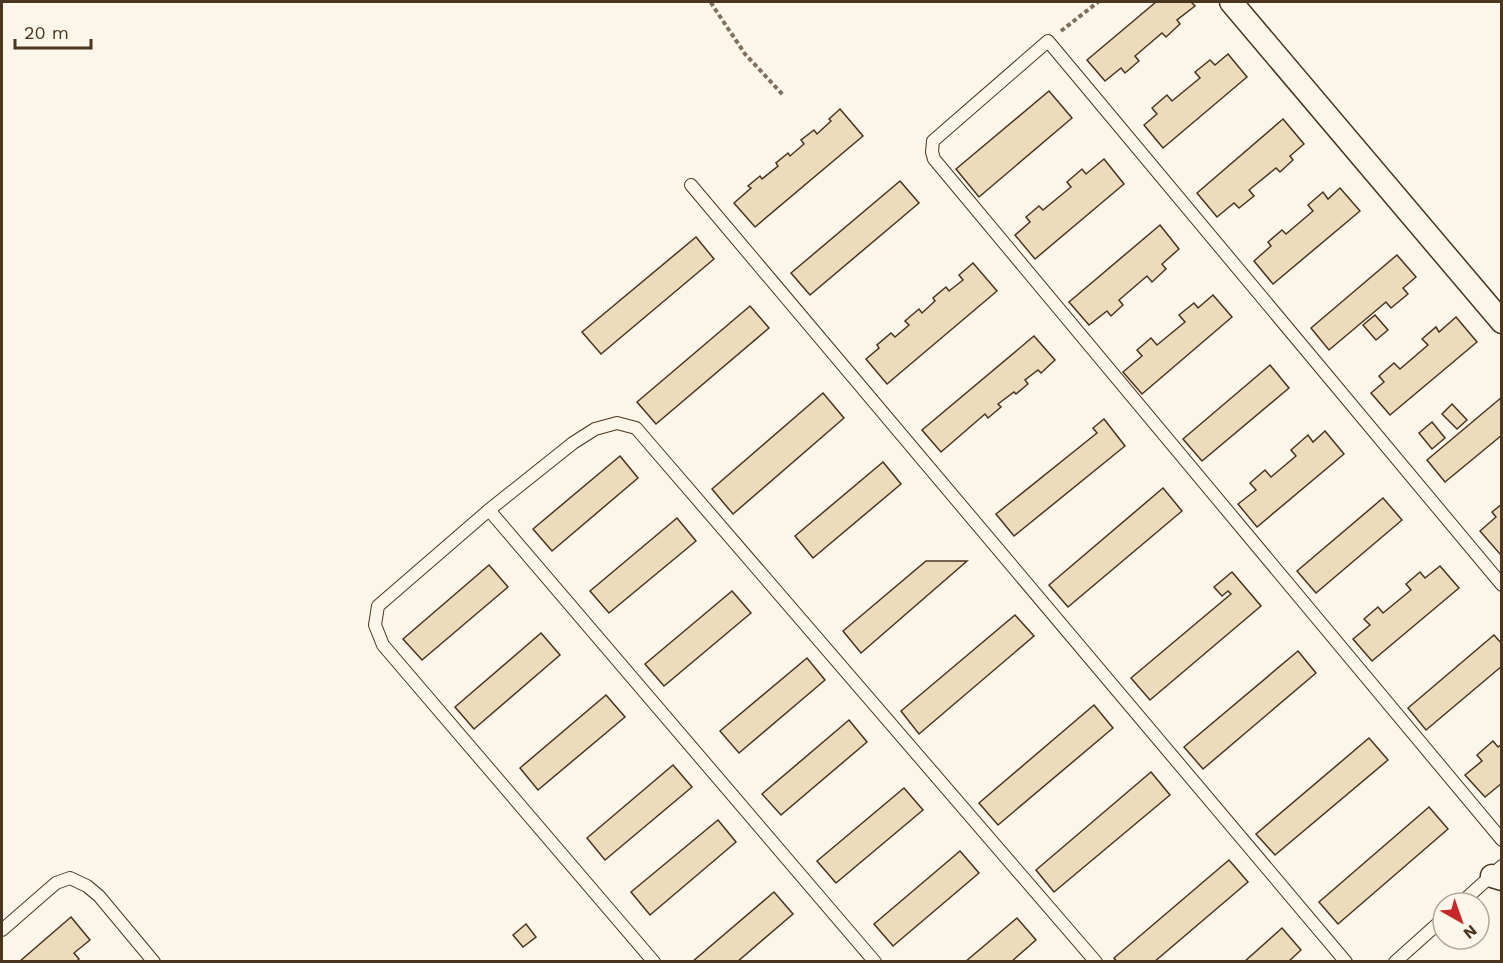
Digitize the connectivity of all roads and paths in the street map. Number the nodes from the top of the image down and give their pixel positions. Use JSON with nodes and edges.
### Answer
{"nodes":[{"id":1,"x":711,"y":2,"type":"edge"},
{"id":2,"x":1098,"y":2,"type":"edge"},
{"id":3,"x":1231,"y":2,"type":"edge"},
{"id":4,"x":1048,"y":40,"type":"junction"},
{"id":5,"x":783,"y":95,"type":"dead end"},
{"id":6,"x":691,"y":185,"type":"dead end"},
{"id":7,"x":1502,"y":322,"type":"edge"},
{"id":8,"x":489,"y":510,"type":"junction"},
{"id":9,"x":1502,"y":585,"type":"edge"},
{"id":10,"x":1502,"y":840,"type":"edge"},
{"id":11,"x":1498,"y":874,"type":"edge"},
{"id":12,"x":1476,"y":891,"type":"edge"},
{"id":13,"x":2,"y":930,"type":"edge"},
{"id":14,"x":1431,"y":930,"type":"edge"},
{"id":15,"x":154,"y":962,"type":"edge"},
{"id":16,"x":654,"y":962,"type":"edge"},
{"id":17,"x":875,"y":962,"type":"edge"},
{"id":18,"x":1096,"y":962,"type":"edge"},
{"id":19,"x":1346,"y":962,"type":"edge"},
{"id":20,"x":1395,"y":962,"type":"edge"}],
"edges":[{"from":1,"to":5,"type":"path"},
{"from":2,"to":4,"type":"path"},
{"from":3,"to":7,"type":"street"},
{"from":4,"to":9,"type":"lane"},
{"from":4,"to":10,"type":"lane"},
{"from":6,"to":19,"type":"lane"},
{"from":8,"to":16,"type":"lane"},
{"from":8,"to":17,"type":"lane"},
{"from":8,"to":18,"type":"lane"},
{"from":11,"to":12,"type":"lane"},
{"from":13,"to":15,"type":"lane"},
{"from":14,"to":20,"type":"lane"}]}
